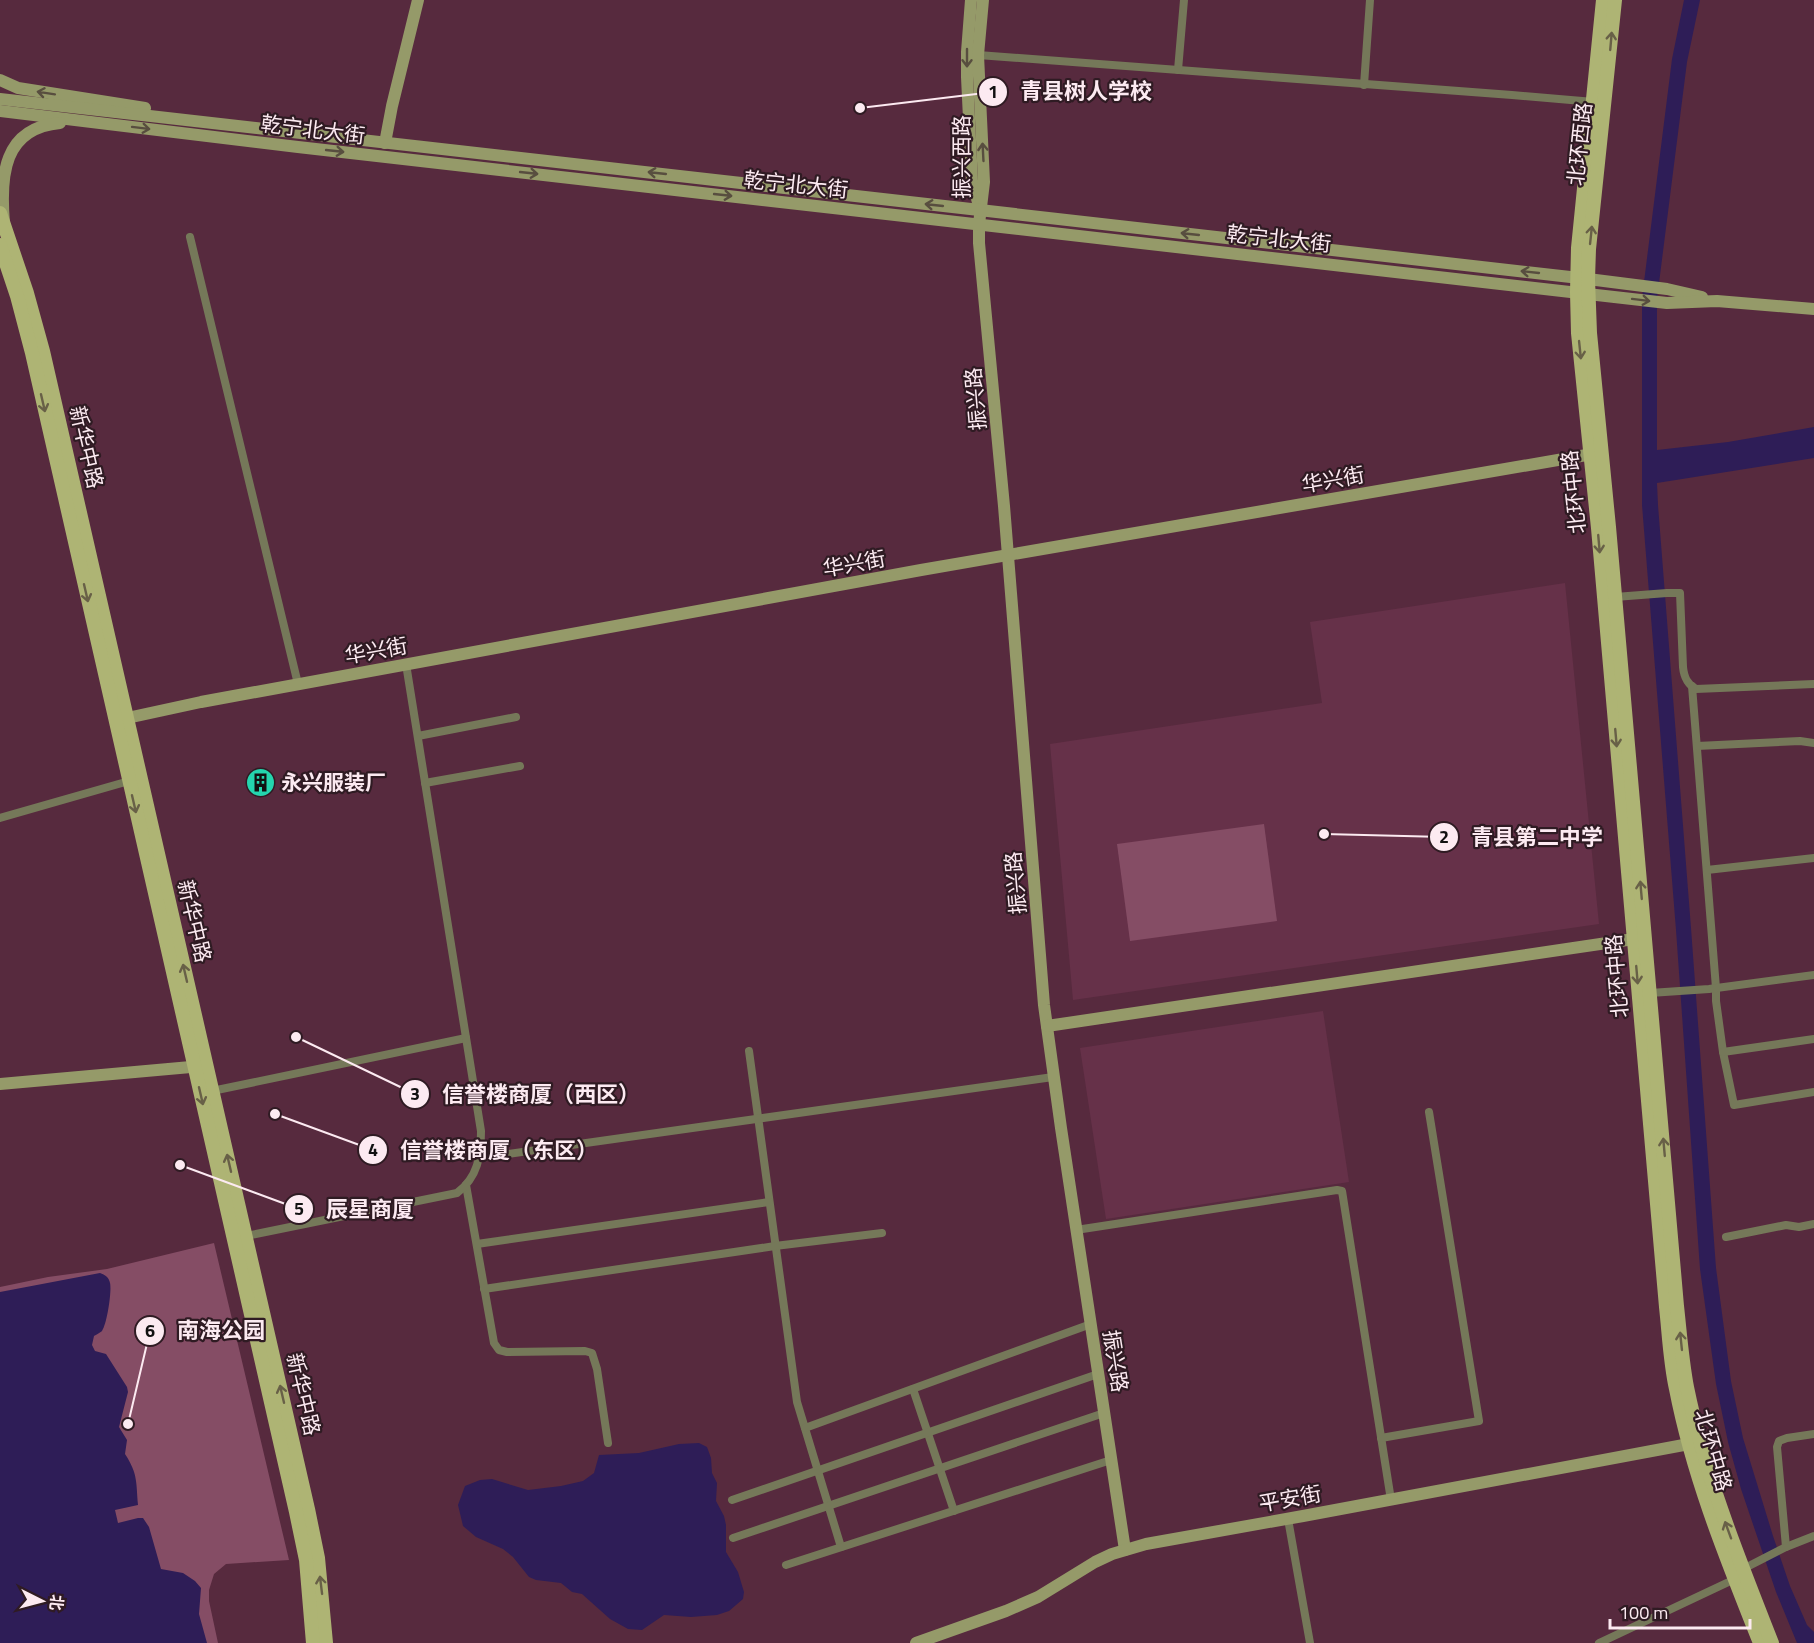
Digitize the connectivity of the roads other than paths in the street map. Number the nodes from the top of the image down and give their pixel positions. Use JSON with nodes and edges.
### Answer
{"nodes":[{"id":1,"x":418,"y":0,"type":"edge"},
{"id":2,"x":971,"y":0,"type":"edge"},
{"id":3,"x":983,"y":0,"type":"edge"},
{"id":4,"x":1184,"y":0,"type":"edge"},
{"id":5,"x":1371,"y":0,"type":"edge"},
{"id":6,"x":1603,"y":0,"type":"edge"},
{"id":7,"x":1615,"y":0,"type":"edge"},
{"id":8,"x":978,"y":55,"type":"junction"},
{"id":9,"x":1178,"y":70,"type":"junction"},
{"id":10,"x":0,"y":80,"type":"edge"},
{"id":11,"x":1364,"y":85,"type":"junction"},
{"id":12,"x":0,"y":99,"type":"edge"},
{"id":13,"x":1593,"y":102,"type":"junction"},
{"id":14,"x":0,"y":111,"type":"edge"},
{"id":15,"x":207,"y":123,"type":"junction"},
{"id":16,"x":111,"y":124,"type":"junction"},
{"id":17,"x":386,"y":143,"type":"junction"},
{"id":18,"x":980,"y":210,"type":"junction"},
{"id":19,"x":2,"y":218,"type":"edge"},
{"id":20,"x":979,"y":224,"type":"junction"},
{"id":21,"x":190,"y":237,"type":"dead end"},
{"id":22,"x":0,"y":245,"type":"edge"},
{"id":23,"x":1582,"y":285,"type":"junction"},
{"id":24,"x":1717,"y":301,"type":"junction"},
{"id":25,"x":1814,"y":309,"type":"edge"},
{"id":26,"x":1596,"y":453,"type":"junction"},
{"id":27,"x":1008,"y":555,"type":"junction"},
{"id":28,"x":1615,"y":597,"type":"junction"},
{"id":29,"x":406,"y":664,"type":"junction"},
{"id":30,"x":298,"y":684,"type":"junction"},
{"id":31,"x":1814,"y":684,"type":"edge"},
{"id":32,"x":1692,"y":686,"type":"junction"},
{"id":33,"x":516,"y":717,"type":"dead end"},
{"id":34,"x":122,"y":719,"type":"junction"},
{"id":35,"x":418,"y":736,"type":"junction"},
{"id":36,"x":1814,"y":742,"type":"edge"},
{"id":37,"x":1697,"y":746,"type":"junction"},
{"id":38,"x":520,"y":766,"type":"dead end"},
{"id":39,"x":129,"y":781,"type":"junction"},
{"id":40,"x":425,"y":783,"type":"junction"},
{"id":41,"x":0,"y":818,"type":"edge"},
{"id":42,"x":1814,"y":858,"type":"edge"},
{"id":43,"x":1707,"y":870,"type":"junction"},
{"id":44,"x":1634,"y":939,"type":"junction"},
{"id":45,"x":1814,"y":975,"type":"edge"},
{"id":46,"x":1716,"y":987,"type":"junction"},
{"id":47,"x":1650,"y":993,"type":"junction"},
{"id":48,"x":1047,"y":1026,"type":"junction"},
{"id":49,"x":466,"y":1038,"type":"junction"},
{"id":50,"x":1814,"y":1039,"type":"edge"},
{"id":51,"x":749,"y":1051,"type":"dead end"},
{"id":52,"x":1723,"y":1052,"type":"junction"},
{"id":53,"x":200,"y":1066,"type":"junction"},
{"id":54,"x":1053,"y":1077,"type":"junction"},
{"id":55,"x":0,"y":1084,"type":"edge"},
{"id":56,"x":212,"y":1091,"type":"junction"},
{"id":57,"x":1814,"y":1092,"type":"edge"},
{"id":58,"x":1429,"y":1112,"type":"dead end"},
{"id":59,"x":758,"y":1118,"type":"junction"},
{"id":60,"x":480,"y":1158,"type":"junction"},
{"id":61,"x":466,"y":1185,"type":"junction"},
{"id":62,"x":769,"y":1202,"type":"junction"},
{"id":63,"x":1814,"y":1224,"type":"edge"},
{"id":64,"x":1076,"y":1230,"type":"junction"},
{"id":65,"x":882,"y":1233,"type":"dead end"},
{"id":66,"x":246,"y":1236,"type":"junction"},
{"id":67,"x":1726,"y":1236,"type":"dead end"},
{"id":68,"x":477,"y":1244,"type":"junction"},
{"id":69,"x":775,"y":1246,"type":"junction"},
{"id":70,"x":484,"y":1289,"type":"junction"},
{"id":71,"x":1091,"y":1324,"type":"junction"},
{"id":72,"x":1098,"y":1374,"type":"junction"},
{"id":73,"x":913,"y":1389,"type":"junction"},
{"id":74,"x":1104,"y":1413,"type":"junction"},
{"id":75,"x":805,"y":1428,"type":"junction"},
{"id":76,"x":928,"y":1433,"type":"junction"},
{"id":77,"x":1814,"y":1434,"type":"edge"},
{"id":78,"x":1381,"y":1438,"type":"junction"},
{"id":79,"x":608,"y":1443,"type":"dead end"},
{"id":80,"x":1689,"y":1444,"type":"junction"},
{"id":81,"x":1111,"y":1460,"type":"junction"},
{"id":82,"x":940,"y":1468,"type":"junction"},
{"id":83,"x":817,"y":1471,"type":"junction"},
{"id":84,"x":732,"y":1500,"type":"dead end"},
{"id":85,"x":1391,"y":1500,"type":"junction"},
{"id":86,"x":828,"y":1506,"type":"junction"},
{"id":87,"x":954,"y":1511,"type":"junction"},
{"id":88,"x":1288,"y":1519,"type":"junction"},
{"id":89,"x":1814,"y":1536,"type":"edge"},
{"id":90,"x":733,"y":1538,"type":"dead end"},
{"id":91,"x":841,"y":1547,"type":"junction"},
{"id":92,"x":1786,"y":1547,"type":"junction"},
{"id":93,"x":1125,"y":1550,"type":"junction"},
{"id":94,"x":786,"y":1565,"type":"dead end"},
{"id":95,"x":1739,"y":1574,"type":"junction"},
{"id":96,"x":313,"y":1643,"type":"edge"},
{"id":97,"x":326,"y":1643,"type":"edge"},
{"id":98,"x":916,"y":1643,"type":"edge"},
{"id":99,"x":1310,"y":1643,"type":"edge"},
{"id":100,"x":1599,"y":1643,"type":"edge"},
{"id":101,"x":1760,"y":1643,"type":"edge"},
{"id":102,"x":1772,"y":1643,"type":"edge"}],
"edges":[{"from":1,"to":17,"type":"street"},
{"from":2,"to":18,"type":"street","name":"振兴西路","one_way":true},
{"from":3,"to":8,"type":"street","name":"振兴西路"},
{"from":4,"to":9,"type":"street"},
{"from":5,"to":11,"type":"street"},
{"from":6,"to":13,"type":"main road","name":"北环西路"},
{"from":23,"to":7,"type":"main road","name":"北环西路","one_way":true},
{"from":8,"to":9,"type":"street"},
{"from":18,"to":8,"type":"street","name":"振兴西路","one_way":true},
{"from":9,"to":11,"type":"street"},
{"from":15,"to":10,"type":"street","one_way":true},
{"from":11,"to":13,"type":"street"},
{"from":12,"to":15,"type":"street","name":"乾宁北大街"},
{"from":13,"to":23,"type":"main road","name":"北环西路"},
{"from":14,"to":16,"type":"street","name":"乾宁北大街"},
{"from":15,"to":17,"type":"street","name":"乾宁北大街"},
{"from":16,"to":19,"type":"street"},
{"from":16,"to":20,"type":"street","name":"乾宁北大街","one_way":true},
{"from":18,"to":17,"type":"street","name":"乾宁北大街","one_way":true},
{"from":18,"to":20,"type":"street","name":"振兴路"},
{"from":23,"to":18,"type":"street","name":"乾宁北大街","one_way":true},
{"from":19,"to":34,"type":"main road","name":"新华中路"},
{"from":20,"to":23,"type":"street","name":"乾宁北大街"},
{"from":20,"to":27,"type":"street","name":"振兴路"},
{"from":21,"to":30,"type":"street"},
{"from":22,"to":34,"type":"main road","name":"新华中路","one_way":true},
{"from":23,"to":24,"type":"street"},
{"from":23,"to":24,"type":"street","one_way":true},
{"from":23,"to":26,"type":"main road","name":"北环中路"},
{"from":24,"to":25,"type":"street"},
{"from":26,"to":27,"type":"street","name":"华兴街"},
{"from":26,"to":28,"type":"main road","name":"北环中路"},
{"from":26,"to":44,"type":"main road","name":"北环中路","one_way":true},
{"from":27,"to":29,"type":"street","name":"华兴街"},
{"from":27,"to":48,"type":"street","name":"振兴路"},
{"from":28,"to":32,"type":"street"},
{"from":47,"to":28,"type":"main road","name":"北环中路","one_way":true},
{"from":29,"to":30,"type":"street","name":"华兴街"},
{"from":29,"to":35,"type":"street"},
{"from":30,"to":34,"type":"street","name":"华兴街"},
{"from":31,"to":32,"type":"street"},
{"from":32,"to":37,"type":"street"},
{"from":33,"to":35,"type":"street"},
{"from":34,"to":39,"type":"main road","name":"新华中路"},
{"from":53,"to":34,"type":"main road","name":"新华中路","one_way":true},
{"from":35,"to":40,"type":"street"},
{"from":36,"to":37,"type":"street"},
{"from":37,"to":43,"type":"street"},
{"from":38,"to":40,"type":"street"},
{"from":39,"to":41,"type":"street"},
{"from":39,"to":53,"type":"main road","name":"新华中路","one_way":true},
{"from":40,"to":49,"type":"street"},
{"from":42,"to":43,"type":"street"},
{"from":43,"to":46,"type":"street"},
{"from":44,"to":48,"type":"street"},
{"from":44,"to":80,"type":"main road","name":"北环中路","one_way":true},
{"from":45,"to":46,"type":"street"},
{"from":46,"to":47,"type":"street"},
{"from":46,"to":52,"type":"street"},
{"from":95,"to":47,"type":"main road","name":"北环中路","one_way":true},
{"from":48,"to":54,"type":"street","name":"振兴路"},
{"from":49,"to":56,"type":"street"},
{"from":49,"to":60,"type":"street"},
{"from":50,"to":52,"type":"street"},
{"from":51,"to":59,"type":"street"},
{"from":52,"to":57,"type":"street"},
{"from":53,"to":55,"type":"street"},
{"from":53,"to":56,"type":"main road","name":"新华中路"},
{"from":53,"to":96,"type":"main road","name":"新华中路","one_way":true},
{"from":54,"to":59,"type":"street"},
{"from":54,"to":64,"type":"street","name":"振兴路"},
{"from":66,"to":56,"type":"main road","name":"新华中路","one_way":true},
{"from":58,"to":78,"type":"street"},
{"from":59,"to":60,"type":"street"},
{"from":59,"to":62,"type":"street"},
{"from":60,"to":61,"type":"street"},
{"from":61,"to":66,"type":"street"},
{"from":61,"to":68,"type":"street"},
{"from":62,"to":68,"type":"street"},
{"from":62,"to":69,"type":"street"},
{"from":63,"to":67,"type":"street"},
{"from":64,"to":71,"type":"street","name":"振兴路"},
{"from":64,"to":78,"type":"street"},
{"from":65,"to":69,"type":"street"},
{"from":97,"to":66,"type":"main road","name":"新华中路","one_way":true},
{"from":68,"to":70,"type":"street"},
{"from":69,"to":70,"type":"street"},
{"from":69,"to":75,"type":"street"},
{"from":70,"to":79,"type":"street"},
{"from":71,"to":72,"type":"street","name":"振兴路"},
{"from":71,"to":73,"type":"street"},
{"from":72,"to":74,"type":"street","name":"振兴路"},
{"from":72,"to":76,"type":"street"},
{"from":73,"to":75,"type":"street"},
{"from":73,"to":76,"type":"street"},
{"from":74,"to":81,"type":"street","name":"振兴路"},
{"from":74,"to":82,"type":"street"},
{"from":75,"to":83,"type":"street"},
{"from":76,"to":82,"type":"street"},
{"from":76,"to":83,"type":"street"},
{"from":77,"to":92,"type":"street"},
{"from":78,"to":85,"type":"street"},
{"from":80,"to":85,"type":"street","name":"平安街"},
{"from":80,"to":95,"type":"main road","name":"北环中路"},
{"from":81,"to":87,"type":"street"},
{"from":81,"to":93,"type":"street","name":"振兴路"},
{"from":82,"to":86,"type":"street"},
{"from":82,"to":87,"type":"street"},
{"from":83,"to":84,"type":"street"},
{"from":83,"to":86,"type":"street"},
{"from":85,"to":88,"type":"street","name":"平安街"},
{"from":86,"to":90,"type":"street"},
{"from":86,"to":91,"type":"street"},
{"from":87,"to":91,"type":"street"},
{"from":88,"to":93,"type":"street","name":"平安街"},
{"from":88,"to":99,"type":"street"},
{"from":89,"to":92,"type":"street"},
{"from":91,"to":94,"type":"street"},
{"from":92,"to":95,"type":"street"},
{"from":93,"to":98,"type":"street","name":"平安街"},
{"from":95,"to":100,"type":"street"},
{"from":95,"to":101,"type":"main road","name":"北环中路"},
{"from":95,"to":102,"type":"main road","name":"北环中路"}]}
